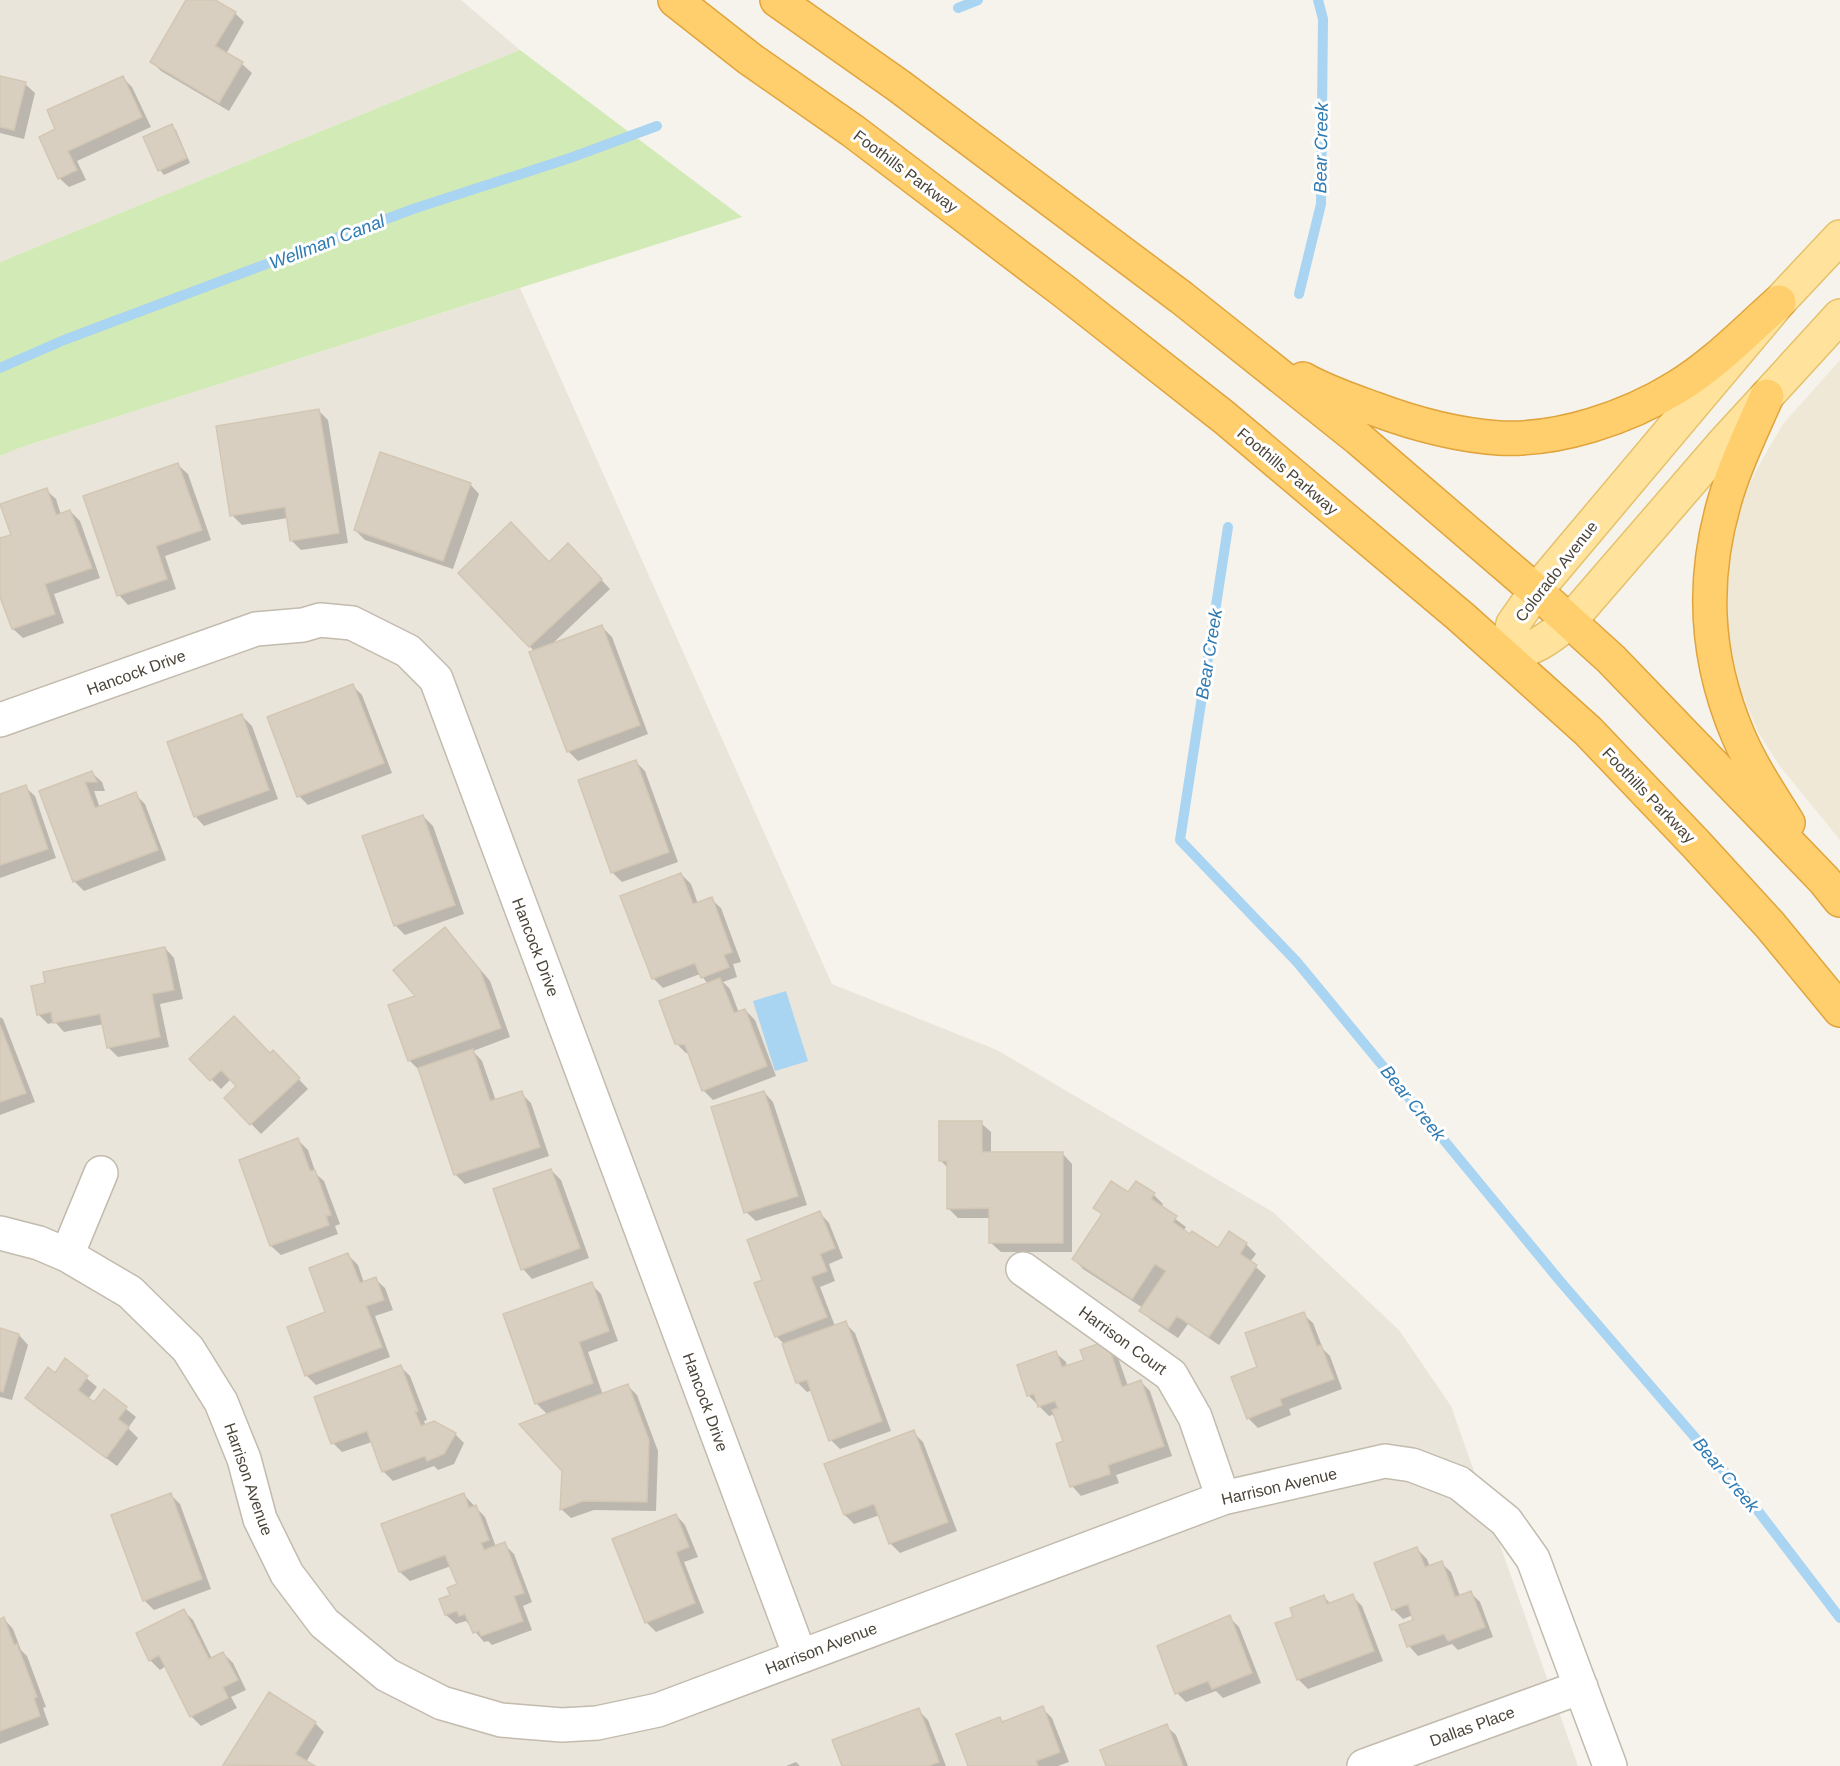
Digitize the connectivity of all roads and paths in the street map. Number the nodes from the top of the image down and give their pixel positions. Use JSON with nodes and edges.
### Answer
{"nodes":[{"id":1,"x":675,"y":0,"type":"edge"},
{"id":2,"x":777,"y":0,"type":"edge"},
{"id":3,"x":1840,"y":237,"type":"edge"},
{"id":4,"x":1182,"y":298,"type":"junction"},
{"id":5,"x":1779,"y":302,"type":"junction"},
{"id":6,"x":1840,"y":316,"type":"edge"},
{"id":7,"x":1767,"y":396,"type":"junction"},
{"id":8,"x":1536,"y":591,"type":"junction"},
{"id":9,"x":1569,"y":622,"type":"junction"},
{"id":10,"x":1505,"y":655,"type":"junction"},
{"id":11,"x":0,"y":720,"type":"edge"},
{"id":12,"x":1832,"y":890,"type":"edge"},
{"id":13,"x":1840,"y":1010,"type":"edge"},
{"id":14,"x":102,"y":1173,"type":"dead end"},
{"id":15,"x":0,"y":1233,"type":"edge"},
{"id":16,"x":67,"y":1255,"type":"junction"},
{"id":17,"x":1023,"y":1269,"type":"dead end"},
{"id":18,"x":1223,"y":1498,"type":"junction"},
{"id":19,"x":800,"y":1656,"type":"junction"},
{"id":20,"x":1581,"y":1687,"type":"junction"},
{"id":21,"x":1364,"y":1766,"type":"edge"},
{"id":22,"x":1610,"y":1766,"type":"edge"}],
"edges":[{"from":1,"to":10,"type":"highway","name":"Foothills Parkway"},
{"from":2,"to":4,"type":"highway"},
{"from":3,"to":5,"type":"main road","name":"Colorado Avenue"},
{"from":4,"to":5,"type":"highway"},
{"from":4,"to":8,"type":"highway"},
{"from":5,"to":8,"type":"main road","name":"Colorado Avenue"},
{"from":6,"to":7,"type":"main road","name":"Colorado Avenue"},
{"from":7,"to":9,"type":"main road","name":"Colorado Avenue"},
{"from":7,"to":12,"type":"highway"},
{"from":8,"to":9,"type":"highway"},
{"from":8,"to":10,"type":"main road","name":"Colorado Avenue"},
{"from":9,"to":10,"type":"main road","name":"Colorado Avenue"},
{"from":9,"to":12,"type":"highway"},
{"from":10,"to":13,"type":"highway","name":"Foothills Parkway"},
{"from":11,"to":19,"type":"street","name":"Hancock Drive"},
{"from":14,"to":16,"type":"street"},
{"from":15,"to":16,"type":"street","name":"Harrison Avenue"},
{"from":16,"to":19,"type":"street","name":"Harrison Avenue"},
{"from":17,"to":18,"type":"street","name":"Harrison Court"},
{"from":18,"to":19,"type":"street","name":"Harrison Avenue"},
{"from":18,"to":20,"type":"street","name":"Harrison Avenue"},
{"from":20,"to":21,"type":"street","name":"Dallas Place"},
{"from":20,"to":22,"type":"street","name":"Harrison Avenue"}]}
